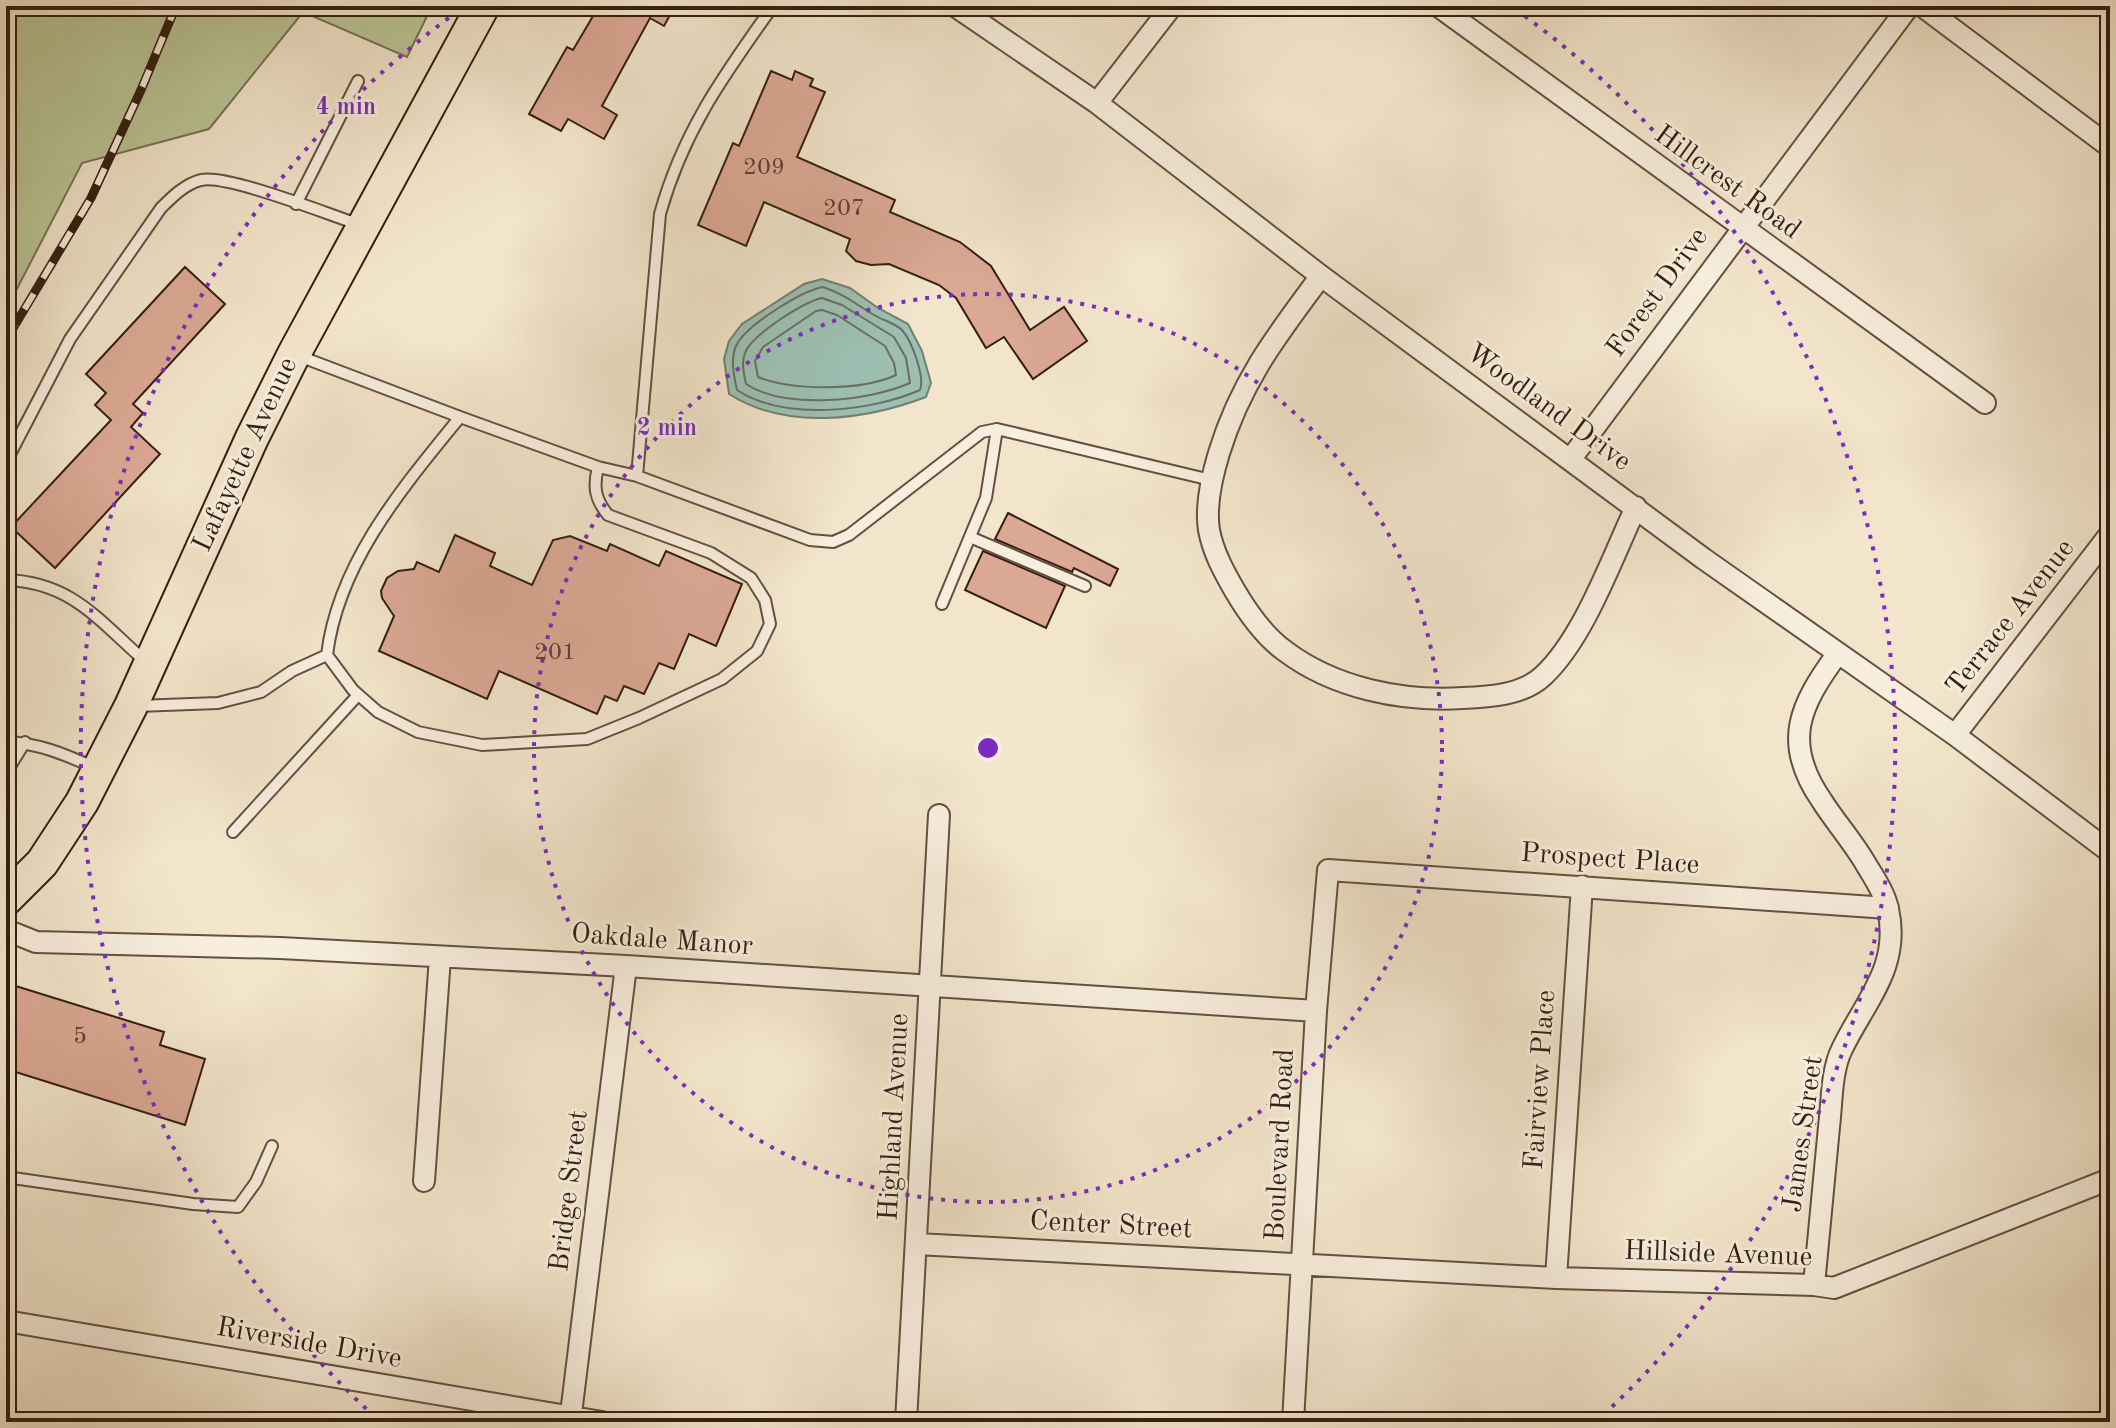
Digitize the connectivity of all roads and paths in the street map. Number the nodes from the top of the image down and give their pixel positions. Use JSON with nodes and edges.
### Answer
{"nodes":[{"id":1,"x":483,"y":6,"type":"edge"},
{"id":2,"x":773,"y":6,"type":"edge"},
{"id":3,"x":955,"y":6,"type":"edge"},
{"id":4,"x":1172,"y":6,"type":"edge"},
{"id":5,"x":1438,"y":6,"type":"edge"},
{"id":6,"x":1909,"y":6,"type":"edge"},
{"id":7,"x":1922,"y":6,"type":"edge"},
{"id":8,"x":358,"y":81,"type":"dead end"},
{"id":9,"x":1097,"y":103,"type":"junction"},
{"id":10,"x":2110,"y":147,"type":"edge"},
{"id":11,"x":296,"y":204,"type":"junction"},
{"id":12,"x":363,"y":226,"type":"junction"},
{"id":13,"x":1741,"y":228,"type":"junction"},
{"id":14,"x":1321,"y":276,"type":"junction"},
{"id":15,"x":294,"y":354,"type":"junction"},
{"id":16,"x":1985,"y":403,"type":"dead end"},
{"id":17,"x":460,"y":417,"type":"junction"},
{"id":18,"x":997,"y":429,"type":"junction"},
{"id":19,"x":1570,"y":460,"type":"junction"},
{"id":20,"x":6,"y":462,"type":"edge"},
{"id":21,"x":598,"y":467,"type":"junction"},
{"id":22,"x":637,"y":476,"type":"junction"},
{"id":23,"x":1211,"y":480,"type":"junction"},
{"id":24,"x":1636,"y":507,"type":"junction"},
{"id":25,"x":2110,"y":534,"type":"edge"},
{"id":26,"x":970,"y":537,"type":"junction"},
{"id":27,"x":6,"y":580,"type":"edge"},
{"id":28,"x":1085,"y":586,"type":"dead end"},
{"id":29,"x":942,"y":604,"type":"dead end"},
{"id":30,"x":1838,"y":653,"type":"junction"},
{"id":31,"x":327,"y":655,"type":"junction"},
{"id":32,"x":150,"y":665,"type":"junction"},
{"id":33,"x":358,"y":695,"type":"junction"},
{"id":34,"x":131,"y":706,"type":"junction"},
{"id":35,"x":1955,"y":735,"type":"junction"},
{"id":36,"x":6,"y":742,"type":"edge"},
{"id":37,"x":25,"y":742,"type":"junction"},
{"id":38,"x":99,"y":770,"type":"junction"},
{"id":39,"x":6,"y":773,"type":"edge"},
{"id":40,"x":939,"y":815,"type":"dead end"},
{"id":41,"x":233,"y":832,"type":"dead end"},
{"id":42,"x":2110,"y":852,"type":"edge"},
{"id":43,"x":1328,"y":870,"type":"joint"},
{"id":44,"x":1582,"y":886,"type":"junction"},
{"id":45,"x":6,"y":899,"type":"edge"},
{"id":46,"x":1888,"y":908,"type":"junction"},
{"id":47,"x":6,"y":930,"type":"edge"},
{"id":48,"x":440,"y":957,"type":"junction"},
{"id":49,"x":626,"y":966,"type":"junction"},
{"id":50,"x":930,"y":987,"type":"junction"},
{"id":51,"x":1316,"y":1011,"type":"junction"},
{"id":52,"x":272,"y":1146,"type":"dead end"},
{"id":53,"x":6,"y":1177,"type":"edge"},
{"id":54,"x":2110,"y":1179,"type":"edge"},
{"id":55,"x":424,"y":1181,"type":"dead end"},
{"id":56,"x":917,"y":1244,"type":"junction"},
{"id":57,"x":1303,"y":1264,"type":"junction"},
{"id":58,"x":1556,"y":1278,"type":"junction"},
{"id":59,"x":1814,"y":1285,"type":"junction"},
{"id":60,"x":6,"y":1321,"type":"edge"},
{"id":61,"x":570,"y":1420,"type":"edge"},
{"id":62,"x":602,"y":1422,"type":"edge"},
{"id":63,"x":906,"y":1422,"type":"edge"},
{"id":64,"x":1293,"y":1422,"type":"edge"}],
"edges":[{"from":1,"to":12,"type":"main road","name":"Lafayette Avenue"},
{"from":2,"to":22,"type":"lane"},
{"from":3,"to":9,"type":"street","name":"Woodland Drive"},
{"from":4,"to":9,"type":"street"},
{"from":5,"to":13,"type":"street","name":"Hillcrest Road"},
{"from":6,"to":13,"type":"street","name":"Forest Drive"},
{"from":7,"to":10,"type":"street"},
{"from":8,"to":11,"type":"lane"},
{"from":9,"to":14,"type":"street","name":"Woodland Drive"},
{"from":11,"to":12,"type":"lane"},
{"from":11,"to":20,"type":"lane"},
{"from":12,"to":15,"type":"main road","name":"Lafayette Avenue"},
{"from":13,"to":16,"type":"street","name":"Hillcrest Road"},
{"from":13,"to":19,"type":"street","name":"Forest Drive"},
{"from":14,"to":19,"type":"street","name":"Woodland Drive"},
{"from":14,"to":23,"type":"street"},
{"from":15,"to":17,"type":"lane"},
{"from":15,"to":32,"type":"main road","name":"Lafayette Avenue"},
{"from":17,"to":21,"type":"lane"},
{"from":17,"to":31,"type":"lane"},
{"from":18,"to":22,"type":"lane"},
{"from":18,"to":23,"type":"lane"},
{"from":18,"to":26,"type":"lane"},
{"from":19,"to":24,"type":"street","name":"Woodland Drive"},
{"from":21,"to":22,"type":"lane"},
{"from":21,"to":33,"type":"lane"},
{"from":23,"to":24,"type":"street"},
{"from":24,"to":30,"type":"street","name":"Woodland Drive"},
{"from":25,"to":35,"type":"street","name":"Terrace Avenue"},
{"from":26,"to":28,"type":"lane"},
{"from":26,"to":29,"type":"lane"},
{"from":27,"to":32,"type":"lane"},
{"from":30,"to":35,"type":"street","name":"Woodland Drive"},
{"from":30,"to":46,"type":"street","name":"James Street"},
{"from":31,"to":33,"type":"lane"},
{"from":31,"to":34,"type":"lane"},
{"from":32,"to":34,"type":"main road","name":"Lafayette Avenue"},
{"from":33,"to":41,"type":"lane"},
{"from":34,"to":38,"type":"main road","name":"Lafayette Avenue"},
{"from":35,"to":42,"type":"street","name":"Woodland Drive"},
{"from":36,"to":37,"type":"lane"},
{"from":37,"to":38,"type":"lane"},
{"from":37,"to":39,"type":"lane"},
{"from":38,"to":45,"type":"main road","name":"Lafayette Avenue"},
{"from":40,"to":50,"type":"street","name":"Highland Avenue"},
{"from":43,"to":44,"type":"street","name":"Prospect Place"},
{"from":43,"to":51,"type":"street","name":"Boulevard Road"},
{"from":44,"to":46,"type":"street","name":"Prospect Place"},
{"from":44,"to":58,"type":"street","name":"Fairview Place"},
{"from":46,"to":59,"type":"street","name":"James Street"},
{"from":47,"to":48,"type":"street","name":"Oakdale Manor"},
{"from":48,"to":49,"type":"street","name":"Oakdale Manor"},
{"from":48,"to":55,"type":"street"},
{"from":49,"to":50,"type":"street","name":"Oakdale Manor"},
{"from":49,"to":61,"type":"street","name":"Bridge Street"},
{"from":50,"to":51,"type":"street","name":"Oakdale Manor"},
{"from":50,"to":56,"type":"street","name":"Highland Avenue"},
{"from":51,"to":57,"type":"street","name":"Boulevard Road"},
{"from":52,"to":53,"type":"lane"},
{"from":54,"to":59,"type":"street","name":"Hillside Avenue"},
{"from":56,"to":57,"type":"street","name":"Center Street"},
{"from":56,"to":63,"type":"street","name":"Highland Avenue"},
{"from":57,"to":58,"type":"street","name":"Hillside Avenue"},
{"from":57,"to":64,"type":"street","name":"Boulevard Road"},
{"from":58,"to":59,"type":"street","name":"Hillside Avenue"},
{"from":60,"to":61,"type":"street","name":"Riverside Drive"},
{"from":61,"to":62,"type":"street","name":"Riverside Drive"}]}
